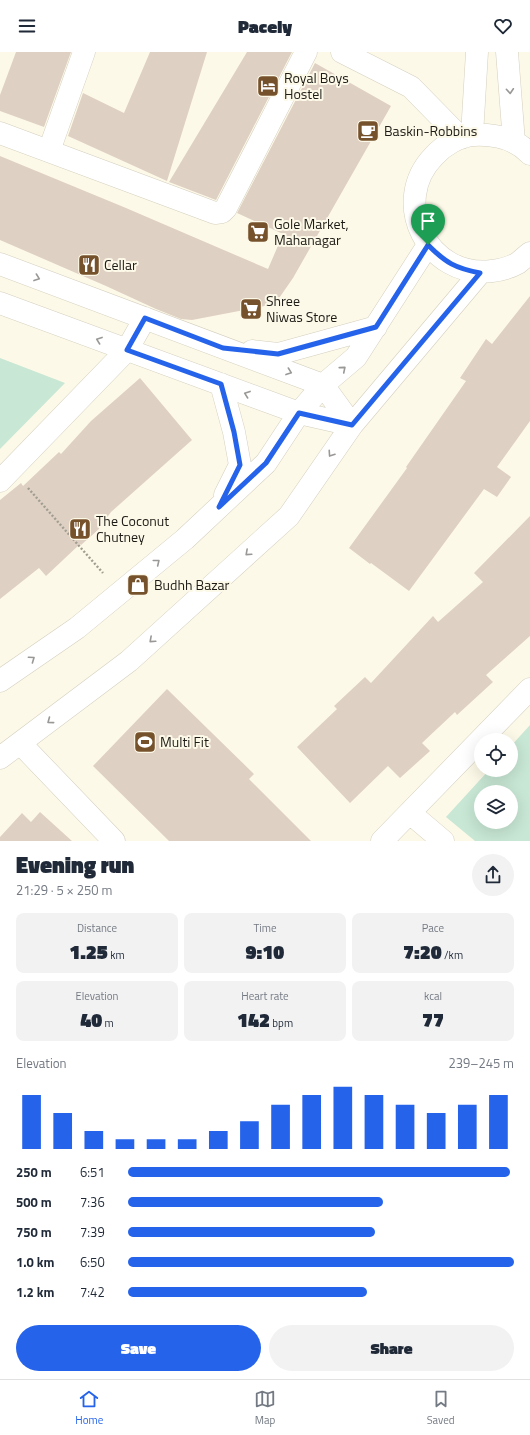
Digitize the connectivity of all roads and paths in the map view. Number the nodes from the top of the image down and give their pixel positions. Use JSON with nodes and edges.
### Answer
{"nodes":[{"id":1,"x":84,"y":52,"type":"edge"},
{"id":2,"x":306,"y":52,"type":"edge"},
{"id":3,"x":342,"y":52,"type":"edge"},
{"id":4,"x":477,"y":52,"type":"edge"},
{"id":5,"x":507,"y":52,"type":"edge"},
{"id":6,"x":0,"y":133,"type":"edge"},
{"id":7,"x":466,"y":137,"type":"junction"},
{"id":8,"x":522,"y":148,"type":"edge"},
{"id":9,"x":49,"y":151,"type":"junction"},
{"id":10,"x":428,"y":245,"type":"junction"},
{"id":11,"x":530,"y":253,"type":"edge"},
{"id":12,"x":0,"y":264,"type":"edge"},
{"id":13,"x":480,"y":273,"type":"junction"},
{"id":14,"x":0,"y":303,"type":"edge"},
{"id":15,"x":145,"y":318,"type":"junction"},
{"id":16,"x":376,"y":327,"type":"junction"},
{"id":17,"x":223,"y":348,"type":"junction"},
{"id":18,"x":127,"y":350,"type":"junction"},
{"id":19,"x":221,"y":384,"type":"junction"},
{"id":20,"x":323,"y":385,"type":"junction"},
{"id":21,"x":299,"y":413,"type":"junction"},
{"id":22,"x":352,"y":425,"type":"junction"},
{"id":23,"x":6,"y":476,"type":"edge"},
{"id":24,"x":219,"y":507,"type":"junction"},
{"id":25,"x":120,"y":593,"type":"junction"},
{"id":26,"x":0,"y":681,"type":"edge"},
{"id":27,"x":530,"y":689,"type":"edge"},
{"id":28,"x":20,"y":743,"type":"junction"},
{"id":29,"x":0,"y":758,"type":"edge"},
{"id":30,"x":410,"y":813,"type":"junction"},
{"id":31,"x":114,"y":841,"type":"edge"},
{"id":32,"x":382,"y":841,"type":"edge"},
{"id":33,"x":443,"y":841,"type":"edge"}],
"edges":[{"from":1,"to":9,"type":"street"},
{"from":2,"to":9,"type":"street"},
{"from":3,"to":7,"type":"street"},
{"from":4,"to":7,"type":"street"},
{"from":5,"to":8,"type":"street","one_way":true},
{"from":6,"to":9,"type":"street"},
{"from":7,"to":8,"type":"street"},
{"from":7,"to":10,"type":"street"},
{"from":10,"to":13,"type":"street"},
{"from":10,"to":16,"type":"street"},
{"from":11,"to":13,"type":"street"},
{"from":12,"to":15,"type":"street","one_way":true},
{"from":13,"to":22,"type":"street"},
{"from":18,"to":14,"type":"street","one_way":true},
{"from":15,"to":17,"type":"street"},
{"from":15,"to":18,"type":"street"},
{"from":16,"to":17,"type":"street"},
{"from":20,"to":16,"type":"street","one_way":true},
{"from":17,"to":20,"type":"street","one_way":true},
{"from":18,"to":19,"type":"street"},
{"from":18,"to":23,"type":"street"},
{"from":21,"to":19,"type":"street","one_way":true},
{"from":19,"to":24,"type":"street"},
{"from":20,"to":21,"type":"street"},
{"from":20,"to":22,"type":"street"},
{"from":21,"to":22,"type":"street"},
{"from":21,"to":24,"type":"street"},
{"from":22,"to":28,"type":"street","one_way":true},
{"from":23,"to":25,"type":"path"},
{"from":25,"to":24,"type":"street","one_way":true},
{"from":26,"to":25,"type":"street","one_way":true},
{"from":27,"to":30,"type":"street"},
{"from":28,"to":29,"type":"street"},
{"from":28,"to":31,"type":"street"},
{"from":30,"to":32,"type":"street"},
{"from":30,"to":33,"type":"street"}]}
